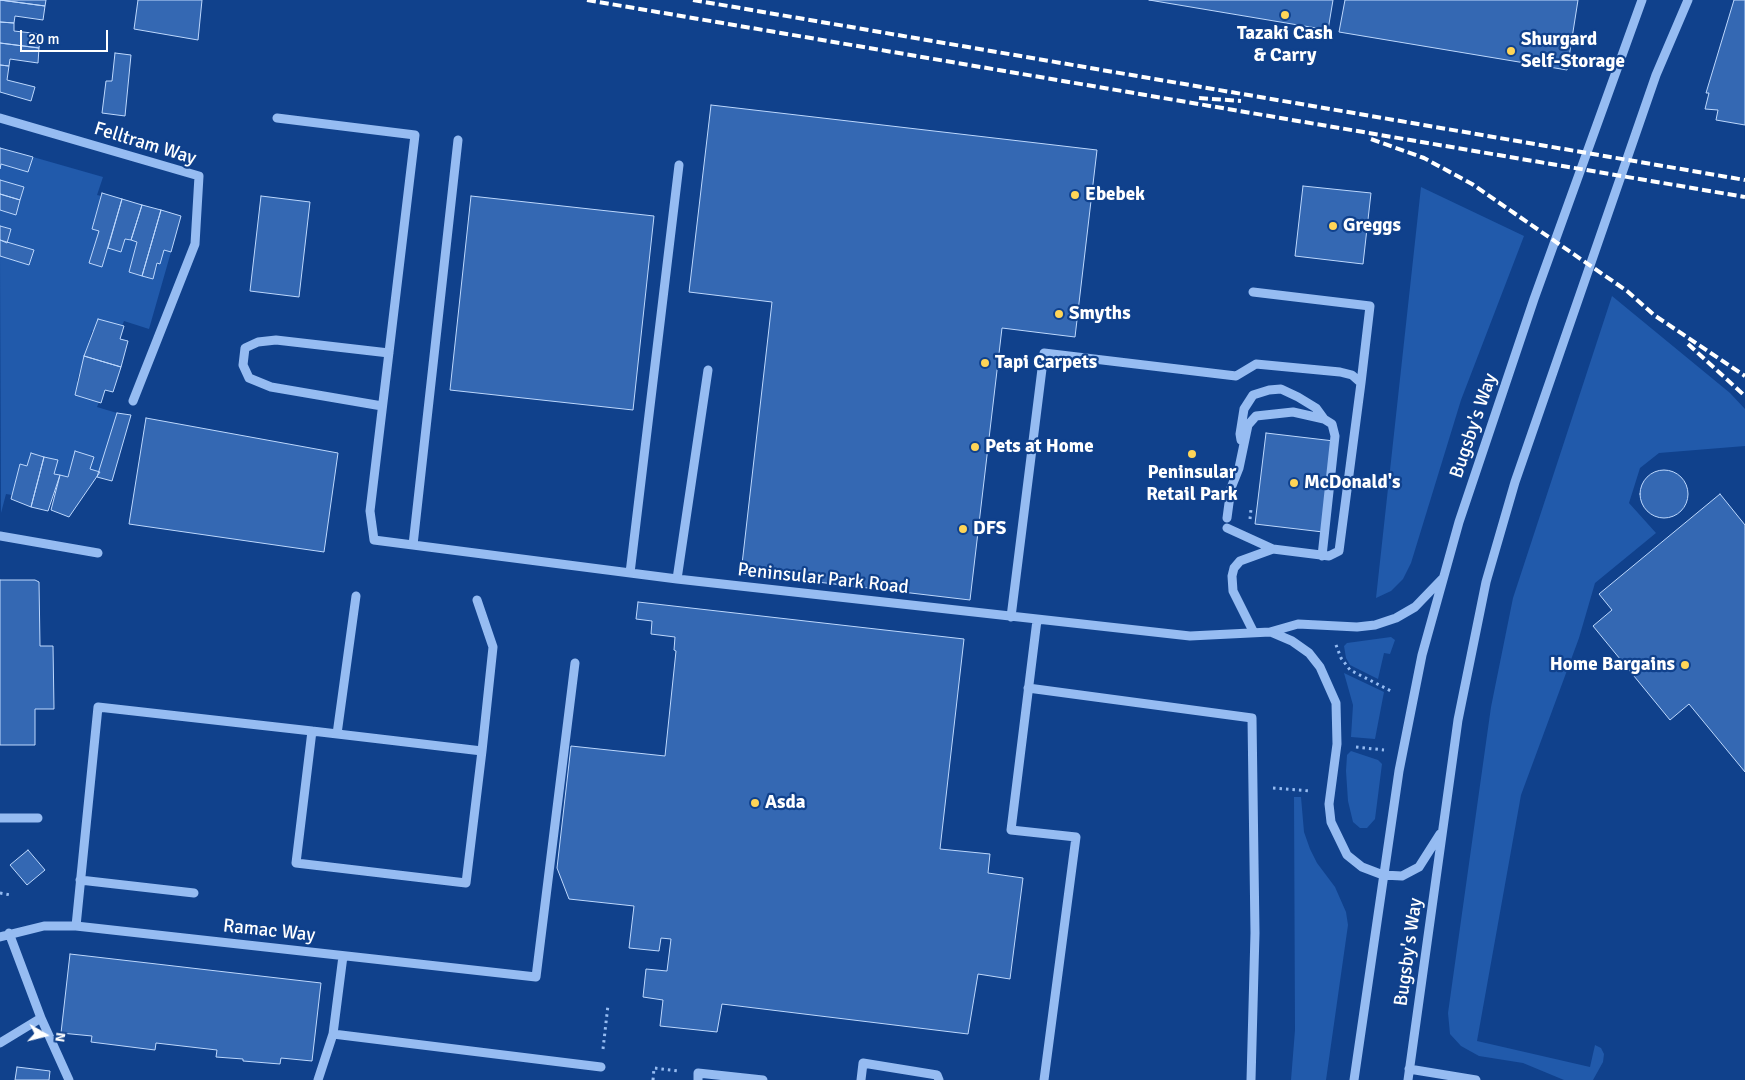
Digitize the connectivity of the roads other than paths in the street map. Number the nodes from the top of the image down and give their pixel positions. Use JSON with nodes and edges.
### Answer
{"nodes":[{"id":1,"x":1642,"y":0,"type":"edge"},
{"id":2,"x":1688,"y":0,"type":"edge"},
{"id":3,"x":0,"y":118,"type":"edge"},
{"id":4,"x":278,"y":118,"type":"dead end"},
{"id":5,"x":458,"y":140,"type":"dead end"},
{"id":6,"x":679,"y":165,"type":"dead end"},
{"id":7,"x":1254,"y":292,"type":"dead end"},
{"id":8,"x":388,"y":353,"type":"junction"},
{"id":9,"x":708,"y":370,"type":"dead end"},
{"id":10,"x":1361,"y":383,"type":"junction"},
{"id":11,"x":133,"y":401,"type":"dead end"},
{"id":12,"x":382,"y":406,"type":"junction"},
{"id":13,"x":1324,"y":419,"type":"junction"},
{"id":14,"x":1243,"y":447,"type":"junction"},
{"id":15,"x":1227,"y":518,"type":"dead end"},
{"id":16,"x":1227,"y":528,"type":"dead end"},
{"id":17,"x":0,"y":536,"type":"edge"},
{"id":18,"x":413,"y":545,"type":"junction"},
{"id":19,"x":1273,"y":549,"type":"junction"},
{"id":20,"x":98,"y":553,"type":"dead end"},
{"id":21,"x":1322,"y":556,"type":"junction"},
{"id":22,"x":630,"y":573,"type":"junction"},
{"id":23,"x":677,"y":579,"type":"junction"},
{"id":24,"x":1442,"y":579,"type":"junction"},
{"id":25,"x":356,"y":596,"type":"dead end"},
{"id":26,"x":477,"y":600,"type":"dead end"},
{"id":27,"x":1011,"y":617,"type":"junction"},
{"id":28,"x":1037,"y":620,"type":"junction"},
{"id":29,"x":1270,"y":632,"type":"junction"},
{"id":30,"x":1254,"y":633,"type":"junction"},
{"id":31,"x":575,"y":662,"type":"dead end"},
{"id":32,"x":1028,"y":688,"type":"junction"},
{"id":33,"x":312,"y":731,"type":"junction"},
{"id":34,"x":338,"y":734,"type":"junction"},
{"id":35,"x":482,"y":751,"type":"junction"},
{"id":36,"x":0,"y":818,"type":"edge"},
{"id":37,"x":38,"y":818,"type":"dead end"},
{"id":38,"x":1443,"y":828,"type":"junction"},
{"id":39,"x":1383,"y":875,"type":"junction"},
{"id":40,"x":80,"y":880,"type":"junction"},
{"id":41,"x":194,"y":894,"type":"dead end"},
{"id":42,"x":76,"y":926,"type":"junction"},
{"id":43,"x":4,"y":935,"type":"edge"},
{"id":44,"x":343,"y":956,"type":"junction"},
{"id":45,"x":41,"y":1018,"type":"junction"},
{"id":46,"x":333,"y":1034,"type":"junction"},
{"id":47,"x":0,"y":1043,"type":"edge"},
{"id":48,"x":601,"y":1067,"type":"road end"},
{"id":49,"x":1409,"y":1069,"type":"junction"},
{"id":50,"x":698,"y":1077,"type":"edge"},
{"id":51,"x":69,"y":1080,"type":"edge"},
{"id":52,"x":318,"y":1080,"type":"edge"},
{"id":53,"x":763,"y":1080,"type":"edge"},
{"id":54,"x":861,"y":1080,"type":"edge"},
{"id":55,"x":939,"y":1080,"type":"edge"},
{"id":56,"x":1044,"y":1080,"type":"edge"},
{"id":57,"x":1251,"y":1080,"type":"edge"},
{"id":58,"x":1354,"y":1080,"type":"edge"},
{"id":59,"x":1408,"y":1080,"type":"edge"},
{"id":60,"x":1476,"y":1080,"type":"edge"}],
"edges":[{"from":1,"to":24,"type":"street","name":"Bugsby's Way"},
{"from":2,"to":38,"type":"street","name":"Bugsby's Way"},
{"from":3,"to":11,"type":"street","name":"Felltram Way"},
{"from":4,"to":8,"type":"street"},
{"from":5,"to":18,"type":"street"},
{"from":6,"to":22,"type":"street"},
{"from":7,"to":10,"type":"street"},
{"from":8,"to":12,"type":"street"},
{"from":8,"to":12,"type":"street"},
{"from":9,"to":23,"type":"street"},
{"from":10,"to":21,"type":"street"},
{"from":10,"to":27,"type":"street"},
{"from":12,"to":18,"type":"street","name":"Peninsular Park Road"},
{"from":13,"to":14,"type":"street"},
{"from":13,"to":14,"type":"street"},
{"from":13,"to":21,"type":"street"},
{"from":14,"to":15,"type":"street"},
{"from":16,"to":19,"type":"street"},
{"from":17,"to":20,"type":"street"},
{"from":18,"to":22,"type":"street","name":"Peninsular Park Road"},
{"from":19,"to":21,"type":"street"},
{"from":19,"to":30,"type":"street"},
{"from":22,"to":23,"type":"street","name":"Peninsular Park Road"},
{"from":23,"to":27,"type":"street","name":"Peninsular Park Road"},
{"from":24,"to":29,"type":"street","name":"Peninsular Park Road"},
{"from":24,"to":39,"type":"street","name":"Bugsby's Way"},
{"from":25,"to":34,"type":"street"},
{"from":26,"to":35,"type":"street"},
{"from":27,"to":28,"type":"street","name":"Peninsular Park Road"},
{"from":28,"to":30,"type":"street","name":"Peninsular Park Road"},
{"from":28,"to":32,"type":"street"},
{"from":29,"to":30,"type":"street","name":"Peninsular Park Road"},
{"from":29,"to":39,"type":"street","name":"Peninsular Park Road"},
{"from":31,"to":44,"type":"street","name":"Ramac Way"},
{"from":32,"to":56,"type":"street"},
{"from":32,"to":57,"type":"street"},
{"from":33,"to":34,"type":"street"},
{"from":33,"to":35,"type":"street"},
{"from":33,"to":40,"type":"street"},
{"from":34,"to":35,"type":"street"},
{"from":36,"to":37,"type":"street"},
{"from":38,"to":39,"type":"street","name":"Bugsby's Way"},
{"from":38,"to":49,"type":"street","name":"Bugsby's Way"},
{"from":39,"to":58,"type":"street","name":"Bugsby's Way"},
{"from":40,"to":41,"type":"street"},
{"from":40,"to":42,"type":"street"},
{"from":42,"to":43,"type":"street","name":"Ramac Way"},
{"from":42,"to":44,"type":"street","name":"Ramac Way"},
{"from":43,"to":45,"type":"street"},
{"from":44,"to":46,"type":"street"},
{"from":45,"to":47,"type":"street"},
{"from":45,"to":51,"type":"street"},
{"from":46,"to":48,"type":"street"},
{"from":46,"to":52,"type":"street"},
{"from":49,"to":59,"type":"street","name":"Bugsby's Way"},
{"from":49,"to":60,"type":"street"},
{"from":50,"to":53,"type":"street"},
{"from":54,"to":55,"type":"street"}]}
